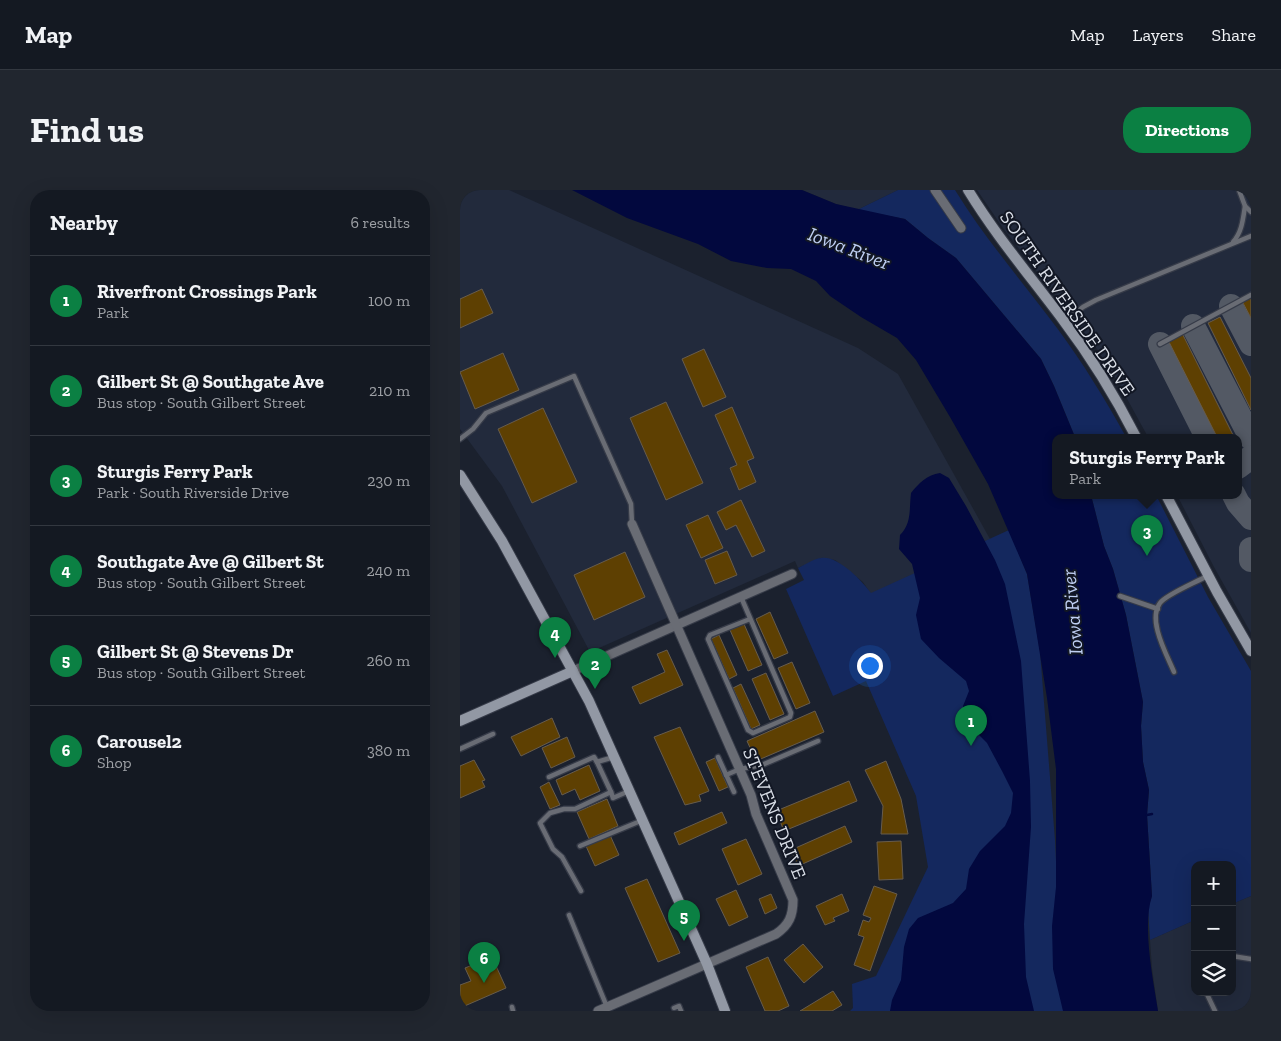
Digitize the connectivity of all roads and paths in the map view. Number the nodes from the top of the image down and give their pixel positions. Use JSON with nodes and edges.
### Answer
{"nodes":[{"id":1,"x":935,"y":190,"type":"edge"},
{"id":2,"x":968,"y":190,"type":"edge"},
{"id":3,"x":1239,"y":190,"type":"edge"},
{"id":4,"x":1245,"y":206,"type":"junction"},
{"id":5,"x":1251,"y":212,"type":"edge"},
{"id":6,"x":961,"y":228,"type":"dead end"},
{"id":7,"x":1250,"y":236,"type":"edge"},
{"id":8,"x":1251,"y":243,"type":"edge"},
{"id":9,"x":1230,"y":244,"type":"junction"},
{"id":10,"x":1251,"y":295,"type":"edge"},
{"id":11,"x":1064,"y":322,"type":"junction"},
{"id":12,"x":1160,"y":344,"type":"dead end"},
{"id":13,"x":1134,"y":434,"type":"edge"},
{"id":14,"x":460,"y":439,"type":"edge"},
{"id":15,"x":460,"y":475,"type":"edge"},
{"id":16,"x":1168,"y":499,"type":"edge"},
{"id":17,"x":632,"y":524,"type":"joint"},
{"id":18,"x":792,"y":574,"type":"dead end"},
{"id":19,"x":1209,"y":575,"type":"junction"},
{"id":20,"x":1120,"y":596,"type":"dead end"},
{"id":21,"x":741,"y":597,"type":"junction"},
{"id":22,"x":1158,"y":609,"type":"junction"},
{"id":23,"x":750,"y":619,"type":"junction"},
{"id":24,"x":677,"y":626,"type":"junction"},
{"id":25,"x":1251,"y":651,"type":"edge"},
{"id":26,"x":573,"y":670,"type":"junction"},
{"id":27,"x":1174,"y":672,"type":"dead end"},
{"id":28,"x":460,"y":721,"type":"edge"},
{"id":29,"x":493,"y":734,"type":"dead end"},
{"id":30,"x":818,"y":741,"type":"dead end"},
{"id":31,"x":460,"y":749,"type":"edge"},
{"id":32,"x":718,"y":756,"type":"dead end"},
{"id":33,"x":615,"y":757,"type":"junction"},
{"id":34,"x":597,"y":762,"type":"junction"},
{"id":35,"x":740,"y":769,"type":"junction"},
{"id":36,"x":726,"y":775,"type":"junction"},
{"id":37,"x":549,"y":777,"type":"dead end"},
{"id":38,"x":630,"y":790,"type":"junction"},
{"id":39,"x":611,"y":792,"type":"junction"},
{"id":40,"x":734,"y":792,"type":"dead end"},
{"id":41,"x":643,"y":820,"type":"junction"},
{"id":42,"x":580,"y":846,"type":"dead end"},
{"id":43,"x":581,"y":891,"type":"dead end"},
{"id":44,"x":569,"y":915,"type":"dead end"},
{"id":45,"x":1236,"y":956,"type":"edge"},
{"id":46,"x":1251,"y":958,"type":"edge"},
{"id":47,"x":707,"y":964,"type":"junction"},
{"id":48,"x":1208,"y":996,"type":"edge"},
{"id":49,"x":607,"y":1007,"type":"junction"},
{"id":50,"x":674,"y":1008,"type":"dead end"},
{"id":51,"x":598,"y":1011,"type":"edge"},
{"id":52,"x":681,"y":1011,"type":"edge"},
{"id":53,"x":724,"y":1011,"type":"edge"},
{"id":54,"x":1215,"y":1011,"type":"edge"}],
"edges":[{"from":1,"to":6,"type":"street"},
{"from":2,"to":11,"type":"main road","name":"SOUTH RIVERSIDE DRIVE"},
{"from":3,"to":4,"type":"lane"},
{"from":4,"to":5,"type":"lane"},
{"from":4,"to":9,"type":"lane"},
{"from":7,"to":8,"type":"lane"},
{"from":7,"to":9,"type":"lane"},
{"from":9,"to":11,"type":"lane"},
{"from":10,"to":12,"type":"lane"},
{"from":11,"to":13,"type":"main road","name":"SOUTH RIVERSIDE DRIVE"},
{"from":14,"to":17,"type":"lane"},
{"from":15,"to":26,"type":"main road"},
{"from":16,"to":19,"type":"main road"},
{"from":17,"to":24,"type":"street","name":"STEVENS DRIVE"},
{"from":18,"to":21,"type":"street"},
{"from":19,"to":22,"type":"lane"},
{"from":19,"to":25,"type":"main road"},
{"from":20,"to":22,"type":"lane"},
{"from":21,"to":23,"type":"lane"},
{"from":21,"to":24,"type":"street"},
{"from":22,"to":27,"type":"lane"},
{"from":23,"to":23,"type":"lane"},
{"from":24,"to":26,"type":"street"},
{"from":24,"to":35,"type":"street","name":"STEVENS DRIVE"},
{"from":26,"to":28,"type":"main road"},
{"from":26,"to":33,"type":"main road"},
{"from":29,"to":31,"type":"lane"},
{"from":30,"to":35,"type":"lane"},
{"from":32,"to":36,"type":"lane"},
{"from":33,"to":34,"type":"lane"},
{"from":33,"to":38,"type":"main road"},
{"from":34,"to":37,"type":"lane"},
{"from":34,"to":39,"type":"lane"},
{"from":35,"to":36,"type":"lane"},
{"from":35,"to":47,"type":"street","name":"STEVENS DRIVE"},
{"from":36,"to":40,"type":"lane"},
{"from":38,"to":39,"type":"lane"},
{"from":38,"to":41,"type":"main road"},
{"from":39,"to":43,"type":"lane"},
{"from":41,"to":42,"type":"lane"},
{"from":41,"to":47,"type":"main road"},
{"from":44,"to":49,"type":"lane"},
{"from":45,"to":46,"type":"lane"},
{"from":47,"to":49,"type":"street","name":"STEVENS DRIVE"},
{"from":47,"to":53,"type":"main road"},
{"from":48,"to":54,"type":"lane"},
{"from":49,"to":51,"type":"street","name":"STEVENS DRIVE"},
{"from":50,"to":52,"type":"lane"}]}
